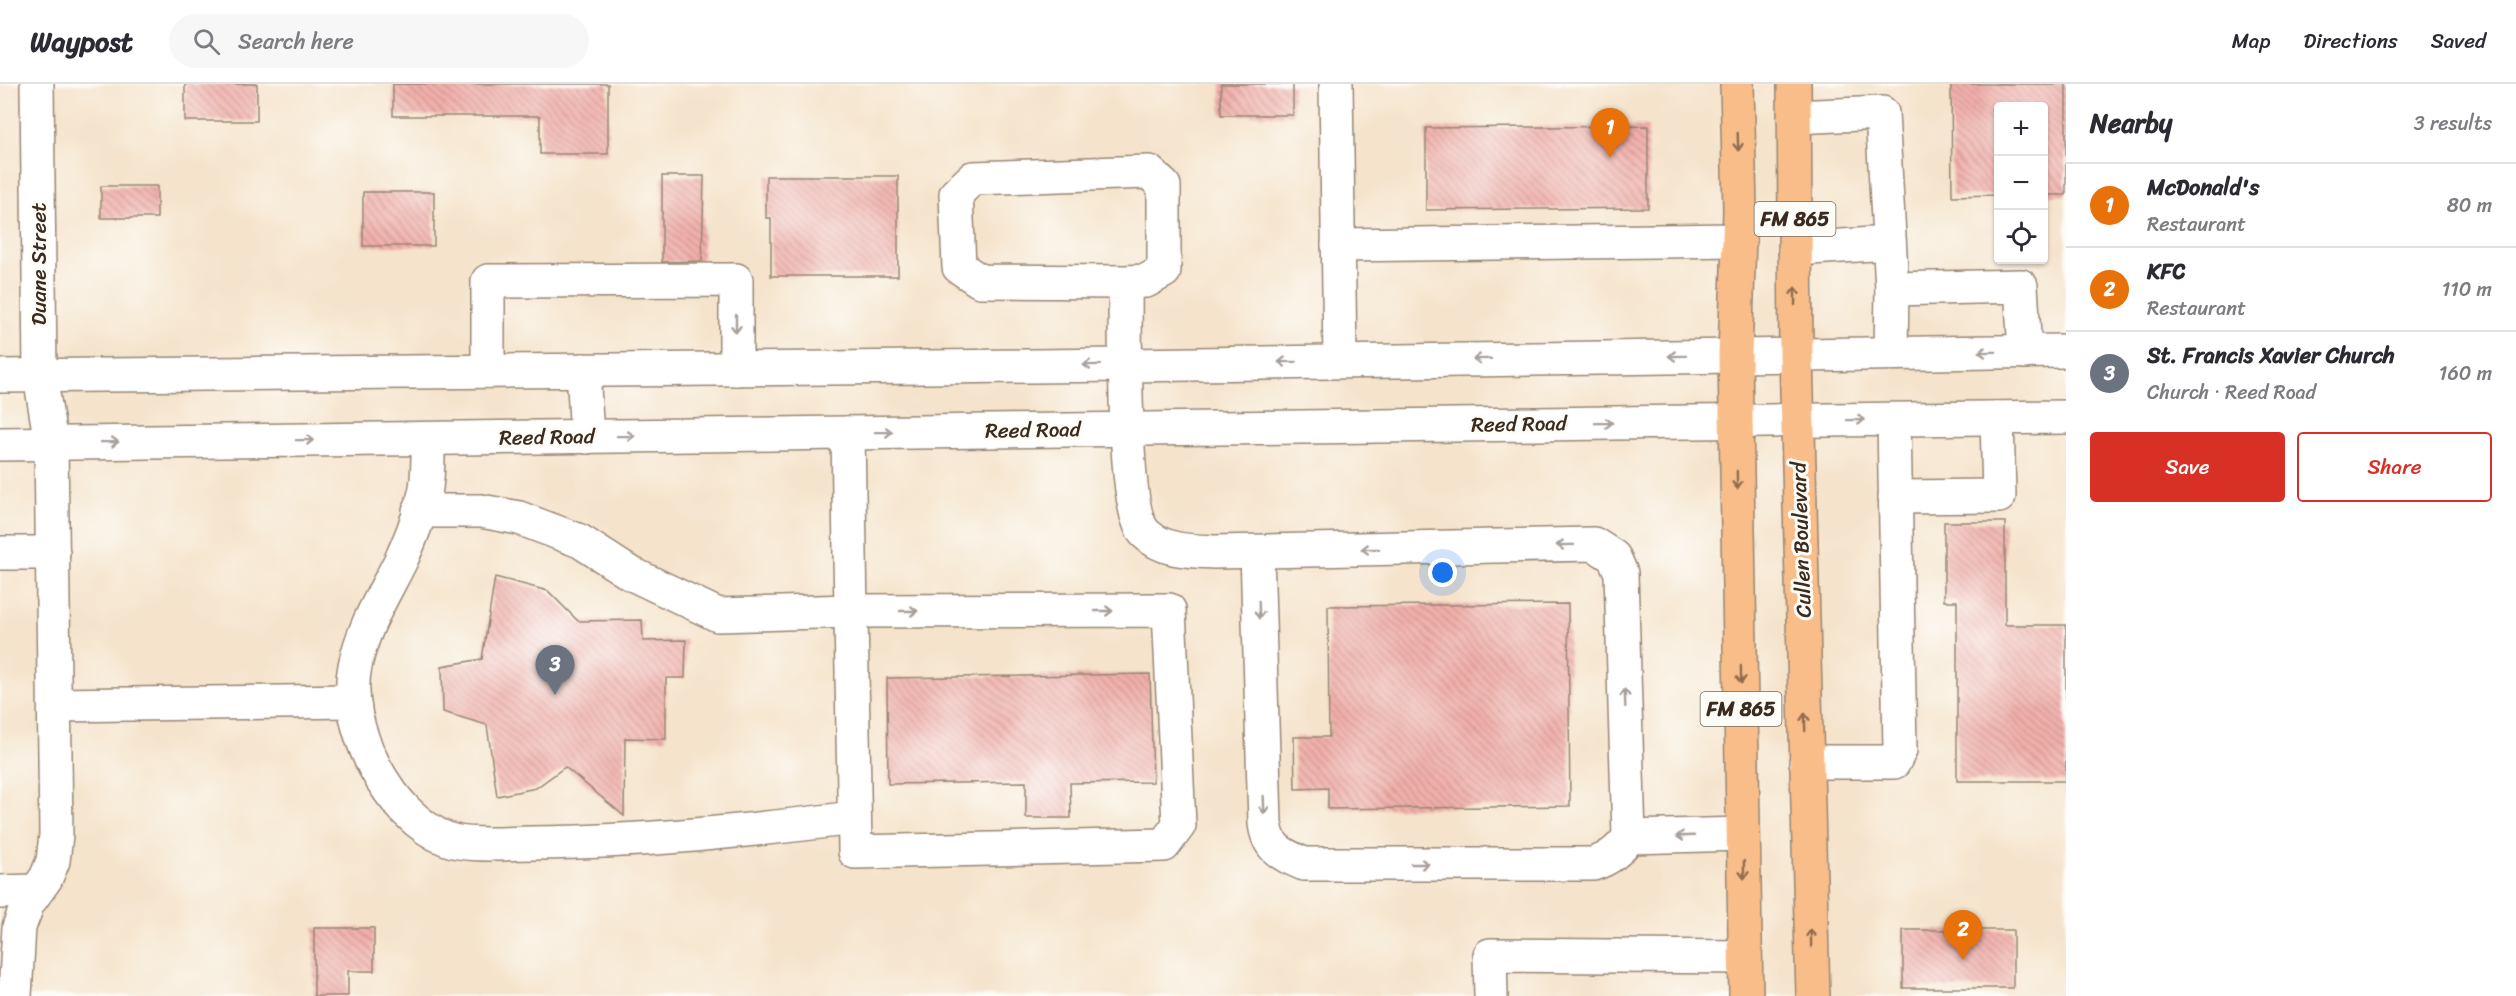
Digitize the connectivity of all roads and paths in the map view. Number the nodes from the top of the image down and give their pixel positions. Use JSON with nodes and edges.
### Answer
{"nodes":[{"id":1,"x":37,"y":84,"type":"edge"},
{"id":2,"x":1336,"y":84,"type":"edge"},
{"id":3,"x":1737,"y":84,"type":"edge"},
{"id":4,"x":1794,"y":84,"type":"edge"},
{"id":5,"x":1794,"y":117,"type":"junction"},
{"id":6,"x":1739,"y":240,"type":"junction"},
{"id":7,"x":1889,"y":243,"type":"junction"},
{"id":8,"x":1338,"y":245,"type":"junction"},
{"id":9,"x":1795,"y":249,"type":"junction"},
{"id":10,"x":1125,"y":282,"type":"junction"},
{"id":11,"x":1892,"y":289,"type":"junction"},
{"id":12,"x":2066,"y":351,"type":"edge"},
{"id":13,"x":2025,"y":352,"type":"junction"},
{"id":14,"x":1891,"y":353,"type":"junction"},
{"id":15,"x":1796,"y":354,"type":"junction"},
{"id":16,"x":1735,"y":355,"type":"junction"},
{"id":17,"x":1340,"y":361,"type":"junction"},
{"id":18,"x":1127,"y":365,"type":"junction"},
{"id":19,"x":736,"y":369,"type":"junction"},
{"id":20,"x":584,"y":370,"type":"junction"},
{"id":21,"x":488,"y":371,"type":"junction"},
{"id":22,"x":0,"y":376,"type":"edge"},
{"id":23,"x":40,"y":376,"type":"junction"},
{"id":24,"x":2066,"y":417,"type":"edge"},
{"id":25,"x":1997,"y":418,"type":"junction"},
{"id":26,"x":1894,"y":420,"type":"junction"},
{"id":27,"x":1798,"y":421,"type":"junction"},
{"id":28,"x":1736,"y":422,"type":"junction"},
{"id":29,"x":1127,"y":429,"type":"junction"},
{"id":30,"x":848,"y":433,"type":"junction"},
{"id":31,"x":587,"y":436,"type":"junction"},
{"id":32,"x":429,"y":439,"type":"junction"},
{"id":33,"x":51,"y":443,"type":"junction"},
{"id":34,"x":0,"y":444,"type":"edge"},
{"id":35,"x":1895,"y":497,"type":"junction"},
{"id":36,"x":419,"y":511,"type":"junction"},
{"id":37,"x":1257,"y":552,"type":"junction"},
{"id":38,"x":53,"y":553,"type":"junction"},
{"id":39,"x":0,"y":554,"type":"edge"},
{"id":40,"x":850,"y":611,"type":"junction"},
{"id":41,"x":352,"y":701,"type":"junction"},
{"id":42,"x":55,"y":705,"type":"junction"},
{"id":43,"x":1806,"y":762,"type":"junction"},
{"id":44,"x":854,"y":818,"type":"junction"},
{"id":45,"x":1743,"y":834,"type":"junction"},
{"id":46,"x":1629,"y":837,"type":"junction"},
{"id":47,"x":35,"y":891,"type":"junction"},
{"id":48,"x":0,"y":892,"type":"edge"},
{"id":49,"x":1745,"y":957,"type":"junction"},
{"id":50,"x":15,"y":996,"type":"edge"},
{"id":51,"x":1491,"y":996,"type":"edge"},
{"id":52,"x":1746,"y":996,"type":"edge"},
{"id":53,"x":1813,"y":996,"type":"edge"}],
"edges":[{"from":1,"to":23,"type":"street","name":"Duane Street"},
{"from":2,"to":8,"type":"street"},
{"from":3,"to":6,"type":"main road","number":"FM 865","one_way":true},
{"from":4,"to":5,"type":"main road","name":"Cullen Boulevard","number":"FM 865"},
{"from":5,"to":7,"type":"street"},
{"from":5,"to":9,"type":"main road","name":"Cullen Boulevard","number":"FM 865"},
{"from":6,"to":8,"type":"street"},
{"from":6,"to":16,"type":"main road","number":"FM 865"},
{"from":7,"to":9,"type":"street"},
{"from":7,"to":11,"type":"street"},
{"from":8,"to":17,"type":"street"},
{"from":15,"to":9,"type":"main road","name":"Cullen Boulevard","number":"FM 865","one_way":true},
{"from":10,"to":10,"type":"street"},
{"from":10,"to":18,"type":"street"},
{"from":11,"to":13,"type":"street"},
{"from":11,"to":14,"type":"street"},
{"from":12,"to":13,"type":"street"},
{"from":13,"to":14,"type":"street","one_way":true},
{"from":14,"to":15,"type":"street"},
{"from":15,"to":16,"type":"street"},
{"from":15,"to":27,"type":"main road","name":"Cullen Boulevard","number":"FM 865"},
{"from":16,"to":17,"type":"street","one_way":true},
{"from":16,"to":28,"type":"main road","number":"FM 865"},
{"from":17,"to":18,"type":"street","one_way":true},
{"from":18,"to":19,"type":"street","one_way":true},
{"from":18,"to":29,"type":"street"},
{"from":19,"to":20,"type":"street"},
{"from":21,"to":19,"type":"street","one_way":true},
{"from":20,"to":21,"type":"street"},
{"from":20,"to":31,"type":"street"},
{"from":21,"to":23,"type":"street"},
{"from":22,"to":23,"type":"street"},
{"from":23,"to":33,"type":"street","name":"Duane Street"},
{"from":24,"to":25,"type":"street","name":"Reed Road"},
{"from":25,"to":26,"type":"street","name":"Reed Road"},
{"from":25,"to":35,"type":"street"},
{"from":27,"to":26,"type":"street","name":"Reed Road","one_way":true},
{"from":26,"to":35,"type":"street"},
{"from":27,"to":28,"type":"street","name":"Reed Road"},
{"from":43,"to":27,"type":"main road","name":"Cullen Boulevard","number":"FM 865","one_way":true},
{"from":29,"to":28,"type":"street","name":"Reed Road","one_way":true},
{"from":28,"to":45,"type":"main road","number":"FM 865","one_way":true},
{"from":30,"to":29,"type":"street","name":"Reed Road","one_way":true},
{"from":29,"to":37,"type":"street"},
{"from":31,"to":30,"type":"street","name":"Reed Road","one_way":true},
{"from":30,"to":40,"type":"street"},
{"from":31,"to":32,"type":"street","name":"Reed Road"},
{"from":33,"to":32,"type":"street","name":"Reed Road","one_way":true},
{"from":32,"to":36,"type":"street"},
{"from":33,"to":34,"type":"street","name":"Reed Road"},
{"from":33,"to":38,"type":"street","name":"Duane Street"},
{"from":35,"to":43,"type":"street"},
{"from":36,"to":40,"type":"street"},
{"from":36,"to":41,"type":"street"},
{"from":46,"to":37,"type":"street","one_way":true},
{"from":37,"to":46,"type":"street","one_way":true},
{"from":38,"to":39,"type":"street"},
{"from":38,"to":42,"type":"street","name":"Duane Street"},
{"from":40,"to":44,"type":"street"},
{"from":40,"to":44,"type":"street","one_way":true},
{"from":41,"to":42,"type":"street"},
{"from":41,"to":44,"type":"street"},
{"from":42,"to":47,"type":"street","name":"Duane Street"},
{"from":53,"to":43,"type":"main road","name":"Cullen Boulevard","number":"FM 865","one_way":true},
{"from":45,"to":46,"type":"street","one_way":true},
{"from":45,"to":49,"type":"main road","number":"FM 865","one_way":true},
{"from":47,"to":48,"type":"street"},
{"from":47,"to":50,"type":"street","name":"Duane Street"},
{"from":49,"to":51,"type":"street"},
{"from":49,"to":52,"type":"main road","number":"FM 865"}]}
